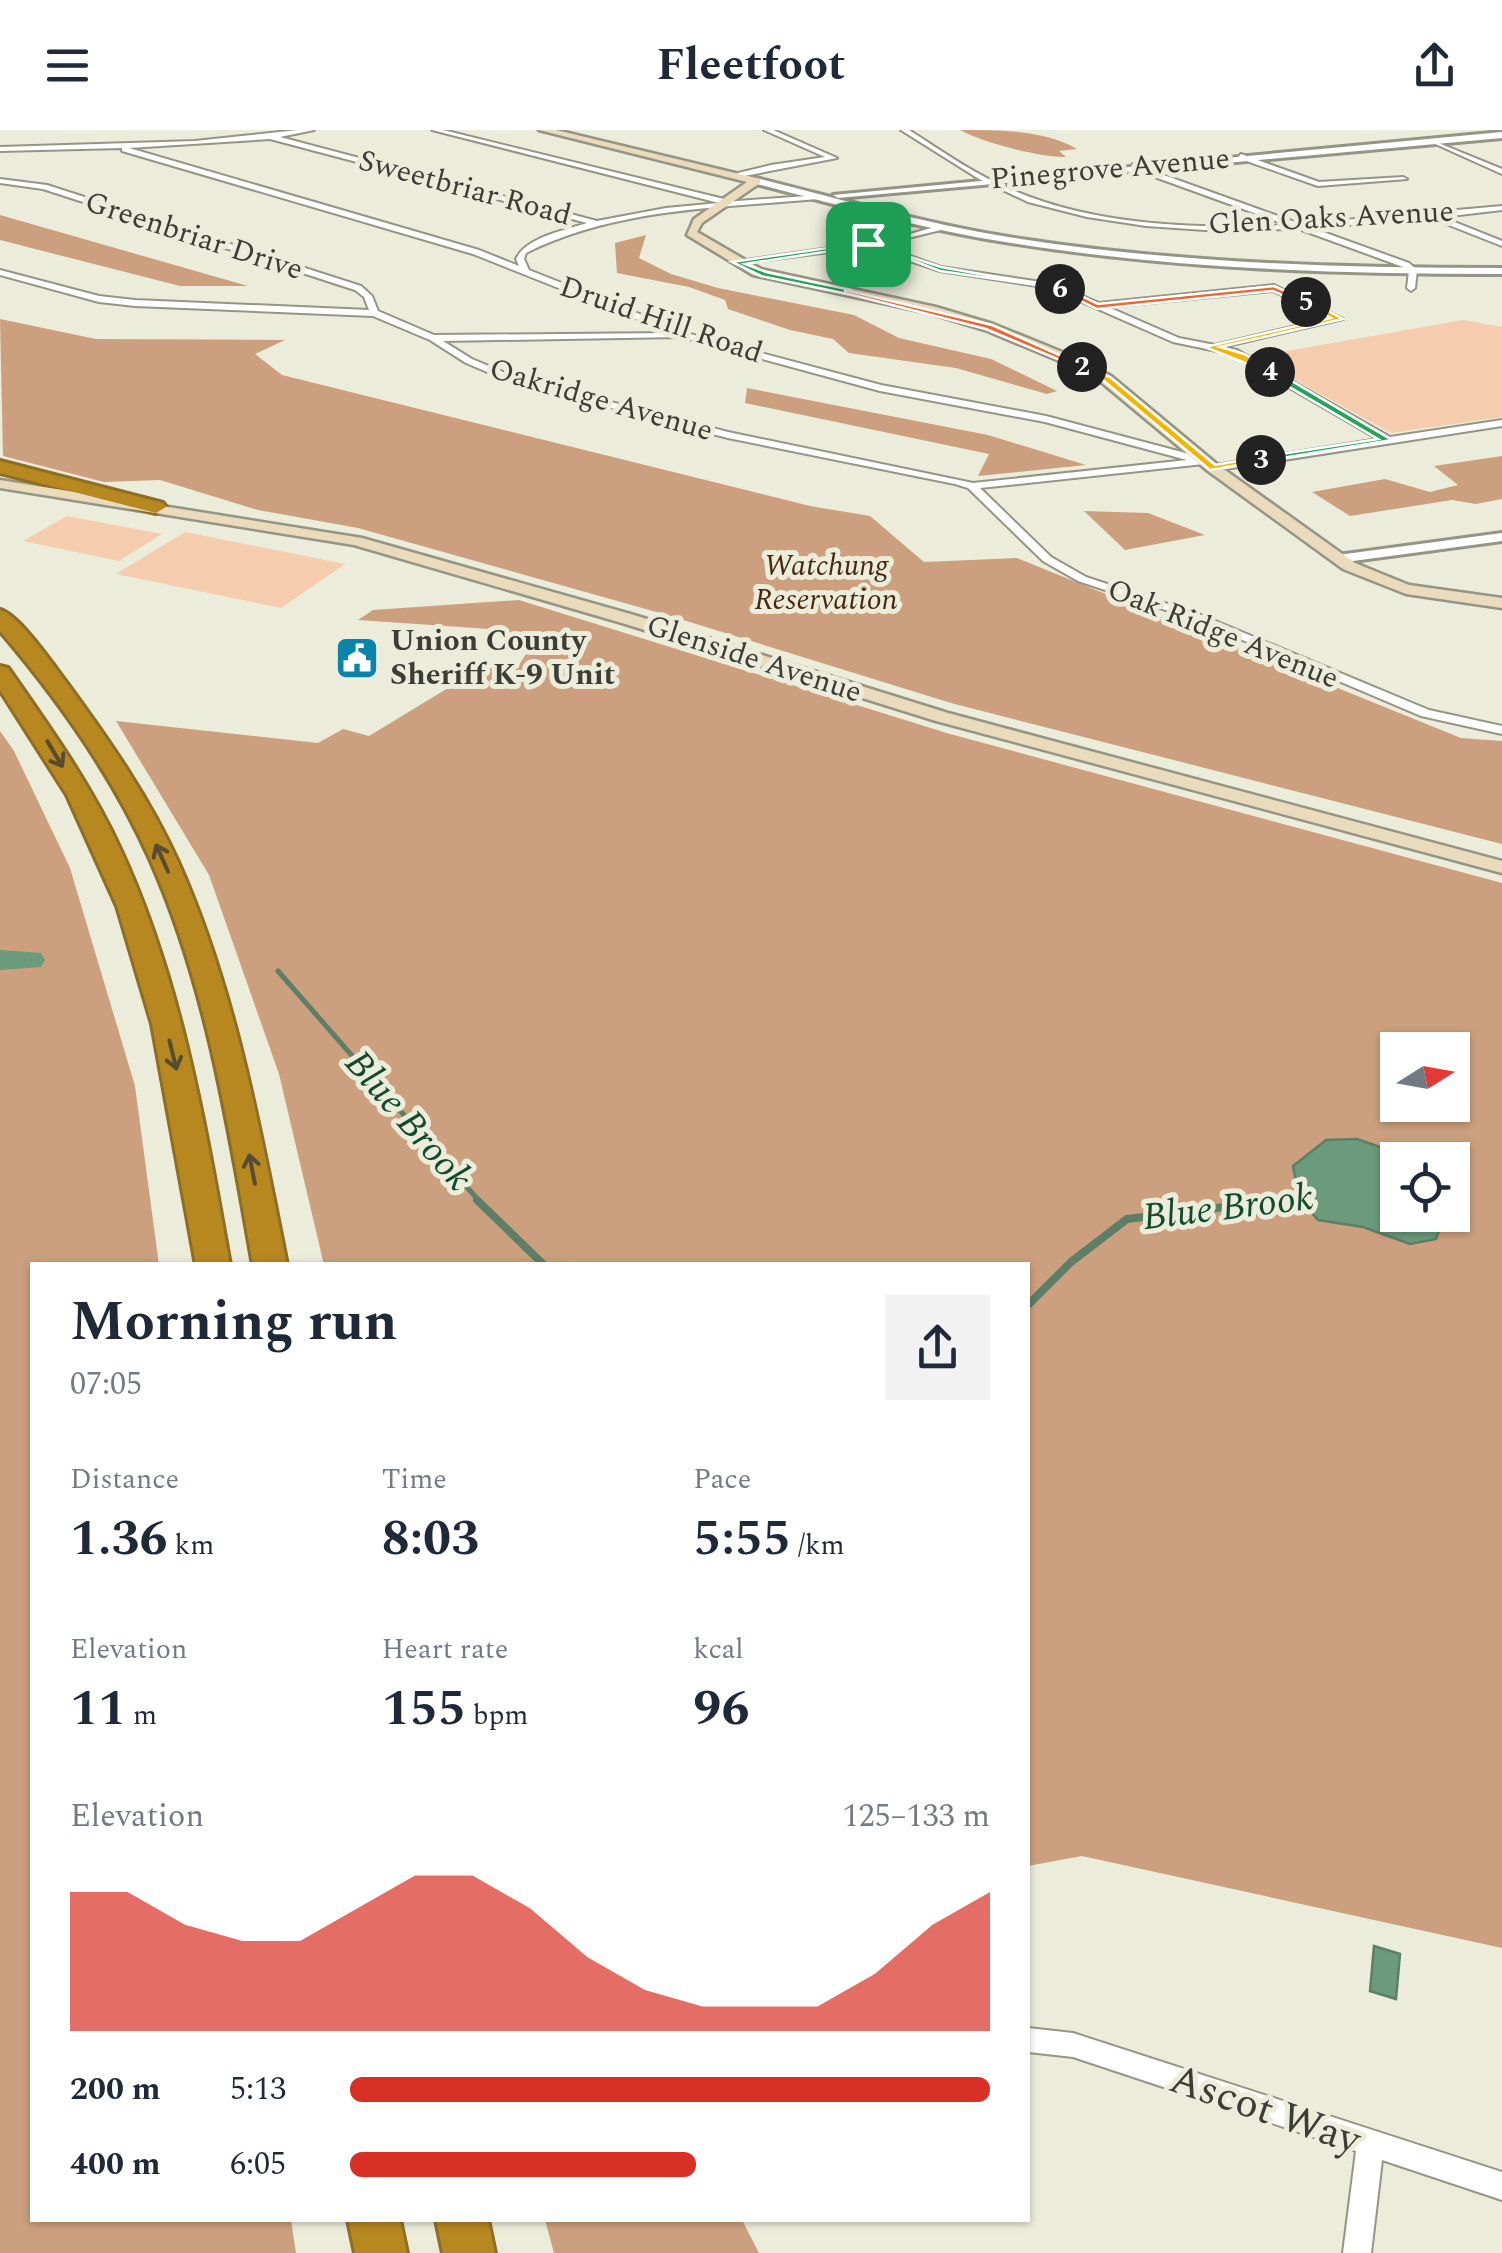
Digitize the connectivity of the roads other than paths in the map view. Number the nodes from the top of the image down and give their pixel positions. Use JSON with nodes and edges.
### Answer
{"nodes":[{"id":1,"x":311,"y":130,"type":"edge"},
{"id":2,"x":435,"y":130,"type":"edge"},
{"id":3,"x":544,"y":130,"type":"edge"},
{"id":4,"x":767,"y":130,"type":"edge"},
{"id":5,"x":904,"y":130,"type":"edge"},
{"id":6,"x":1502,"y":136,"type":"edge"},
{"id":7,"x":272,"y":137,"type":"junction"},
{"id":8,"x":1433,"y":141,"type":"junction"},
{"id":9,"x":0,"y":148,"type":"edge"},
{"id":10,"x":125,"y":149,"type":"junction"},
{"id":11,"x":1241,"y":156,"type":"junction"},
{"id":12,"x":1133,"y":166,"type":"junction"},
{"id":13,"x":1502,"y":172,"type":"edge"},
{"id":14,"x":737,"y":176,"type":"junction"},
{"id":15,"x":986,"y":180,"type":"junction"},
{"id":16,"x":1403,"y":180,"type":"dead end"},
{"id":17,"x":0,"y":181,"type":"edge"},
{"id":18,"x":756,"y":181,"type":"junction"},
{"id":19,"x":818,"y":197,"type":"junction"},
{"id":20,"x":722,"y":205,"type":"junction"},
{"id":21,"x":1502,"y":208,"type":"edge"},
{"id":22,"x":1432,"y":215,"type":"junction"},
{"id":23,"x":599,"y":224,"type":"junction"},
{"id":24,"x":1298,"y":226,"type":"junction"},
{"id":25,"x":942,"y":228,"type":"junction"},
{"id":26,"x":868,"y":244,"type":"junction"},
{"id":27,"x":1502,"y":244,"type":"edge"},
{"id":28,"x":476,"y":252,"type":"junction"},
{"id":29,"x":524,"y":252,"type":"junction"},
{"id":30,"x":736,"y":262,"type":"junction"},
{"id":31,"x":1283,"y":266,"type":"junction"},
{"id":32,"x":524,"y":270,"type":"junction"},
{"id":33,"x":1413,"y":270,"type":"junction"},
{"id":34,"x":1502,"y":271,"type":"edge"},
{"id":35,"x":0,"y":272,"type":"edge"},
{"id":36,"x":1274,"y":288,"type":"junction"},
{"id":37,"x":1411,"y":288,"type":"dead end"},
{"id":38,"x":1097,"y":306,"type":"junction"},
{"id":39,"x":374,"y":313,"type":"junction"},
{"id":40,"x":687,"y":336,"type":"junction"},
{"id":41,"x":434,"y":338,"type":"junction"},
{"id":42,"x":466,"y":340,"type":"junction"},
{"id":43,"x":1209,"y":347,"type":"junction"},
{"id":44,"x":448,"y":348,"type":"junction"},
{"id":45,"x":1502,"y":423,"type":"edge"},
{"id":46,"x":1387,"y":440,"type":"junction"},
{"id":47,"x":1209,"y":464,"type":"junction"},
{"id":48,"x":0,"y":468,"type":"edge"},
{"id":49,"x":0,"y":484,"type":"edge"},
{"id":50,"x":972,"y":486,"type":"junction"},
{"id":51,"x":156,"y":507,"type":"junction"},
{"id":52,"x":1502,"y":537,"type":"edge"},
{"id":53,"x":1338,"y":560,"type":"junction"},
{"id":54,"x":1502,"y":603,"type":"edge"},
{"id":55,"x":0,"y":617,"type":"edge"},
{"id":56,"x":0,"y":673,"type":"edge"},
{"id":57,"x":1502,"y":730,"type":"edge"},
{"id":58,"x":1502,"y":868,"type":"edge"},
{"id":59,"x":212,"y":1262,"type":"edge"},
{"id":60,"x":269,"y":1262,"type":"edge"},
{"id":61,"x":1030,"y":2040,"type":"edge"},
{"id":62,"x":1370,"y":2146,"type":"junction"},
{"id":63,"x":1502,"y":2186,"type":"edge"},
{"id":64,"x":374,"y":2222,"type":"edge"},
{"id":65,"x":462,"y":2222,"type":"edge"},
{"id":66,"x":381,"y":2253,"type":"edge"},
{"id":67,"x":470,"y":2253,"type":"edge"},
{"id":68,"x":1357,"y":2253,"type":"edge"}],
"edges":[{"from":1,"to":7,"type":"street"},
{"from":2,"to":20,"type":"street"},
{"from":3,"to":14,"type":"main road"},
{"from":4,"to":14,"type":"street"},
{"from":5,"to":15,"type":"street","name":"Glen Oaks Avenue"},
{"from":6,"to":8,"type":"street","name":"Pinegrove Avenue"},
{"from":7,"to":10,"type":"street"},
{"from":7,"to":23,"type":"street","name":"Sweetbriar Road"},
{"from":8,"to":11,"type":"street","name":"Pinegrove Avenue"},
{"from":8,"to":13,"type":"street"},
{"from":9,"to":10,"type":"street"},
{"from":10,"to":28,"type":"street","name":"Druid Hill Road"},
{"from":11,"to":12,"type":"street","name":"Pinegrove Avenue"},
{"from":11,"to":16,"type":"street"},
{"from":12,"to":15,"type":"street","name":"Pinegrove Avenue"},
{"from":12,"to":24,"type":"street"},
{"from":14,"to":18,"type":"main road"},
{"from":15,"to":19,"type":"street","name":"Pinegrove Avenue"},
{"from":15,"to":24,"type":"street","name":"Glen Oaks Avenue"},
{"from":17,"to":39,"type":"street","name":"Greenbriar Drive"},
{"from":18,"to":19,"type":"street"},
{"from":18,"to":20,"type":"main road"},
{"from":19,"to":20,"type":"street","name":"Pinegrove Avenue"},
{"from":19,"to":25,"type":"street"},
{"from":20,"to":23,"type":"street","name":"Pinegrove Avenue"},
{"from":20,"to":30,"type":"main road"},
{"from":21,"to":22,"type":"street","name":"Glen Oaks Avenue"},
{"from":22,"to":24,"type":"street","name":"Glen Oaks Avenue"},
{"from":22,"to":27,"type":"street"},
{"from":23,"to":29,"type":"street"},
{"from":24,"to":33,"type":"street"},
{"from":25,"to":26,"type":"street"},
{"from":25,"to":31,"type":"street"},
{"from":26,"to":30,"type":"street"},
{"from":26,"to":38,"type":"street"},
{"from":28,"to":29,"type":"street"},
{"from":28,"to":32,"type":"street","name":"Druid Hill Road"},
{"from":29,"to":32,"type":"street"},
{"from":30,"to":47,"type":"main road"},
{"from":31,"to":33,"type":"street"},
{"from":31,"to":36,"type":"street"},
{"from":32,"to":40,"type":"street","name":"Druid Hill Road"},
{"from":33,"to":34,"type":"street"},
{"from":33,"to":37,"type":"street"},
{"from":35,"to":39,"type":"street","name":"Oakridge Avenue"},
{"from":36,"to":38,"type":"street"},
{"from":36,"to":43,"type":"street"},
{"from":38,"to":43,"type":"street"},
{"from":39,"to":41,"type":"street","name":"Oakridge Avenue"},
{"from":40,"to":42,"type":"street"},
{"from":40,"to":47,"type":"street","name":"Druid Hill Road"},
{"from":41,"to":42,"type":"street"},
{"from":41,"to":44,"type":"street","name":"Oakridge Avenue"},
{"from":42,"to":44,"type":"street"},
{"from":43,"to":46,"type":"street"},
{"from":44,"to":50,"type":"street","name":"Oakridge Avenue"},
{"from":45,"to":46,"type":"street"},
{"from":46,"to":47,"type":"street"},
{"from":47,"to":50,"type":"street"},
{"from":47,"to":53,"type":"main road"},
{"from":48,"to":51,"type":"highway"},
{"from":49,"to":51,"type":"main road","name":"Glenside Avenue"},
{"from":50,"to":57,"type":"street","name":"Oak Ridge Avenue"},
{"from":51,"to":58,"type":"main road","name":"Glenside Avenue"},
{"from":52,"to":53,"type":"street"},
{"from":53,"to":54,"type":"main road"},
{"from":60,"to":55,"type":"highway","one_way":true},
{"from":56,"to":59,"type":"highway","one_way":true},
{"from":61,"to":62,"type":"street","name":"Ascot Way"},
{"from":62,"to":63,"type":"street","name":"Ascot Way"},
{"from":62,"to":68,"type":"street"},
{"from":64,"to":66,"type":"highway"},
{"from":65,"to":67,"type":"highway"}]}
